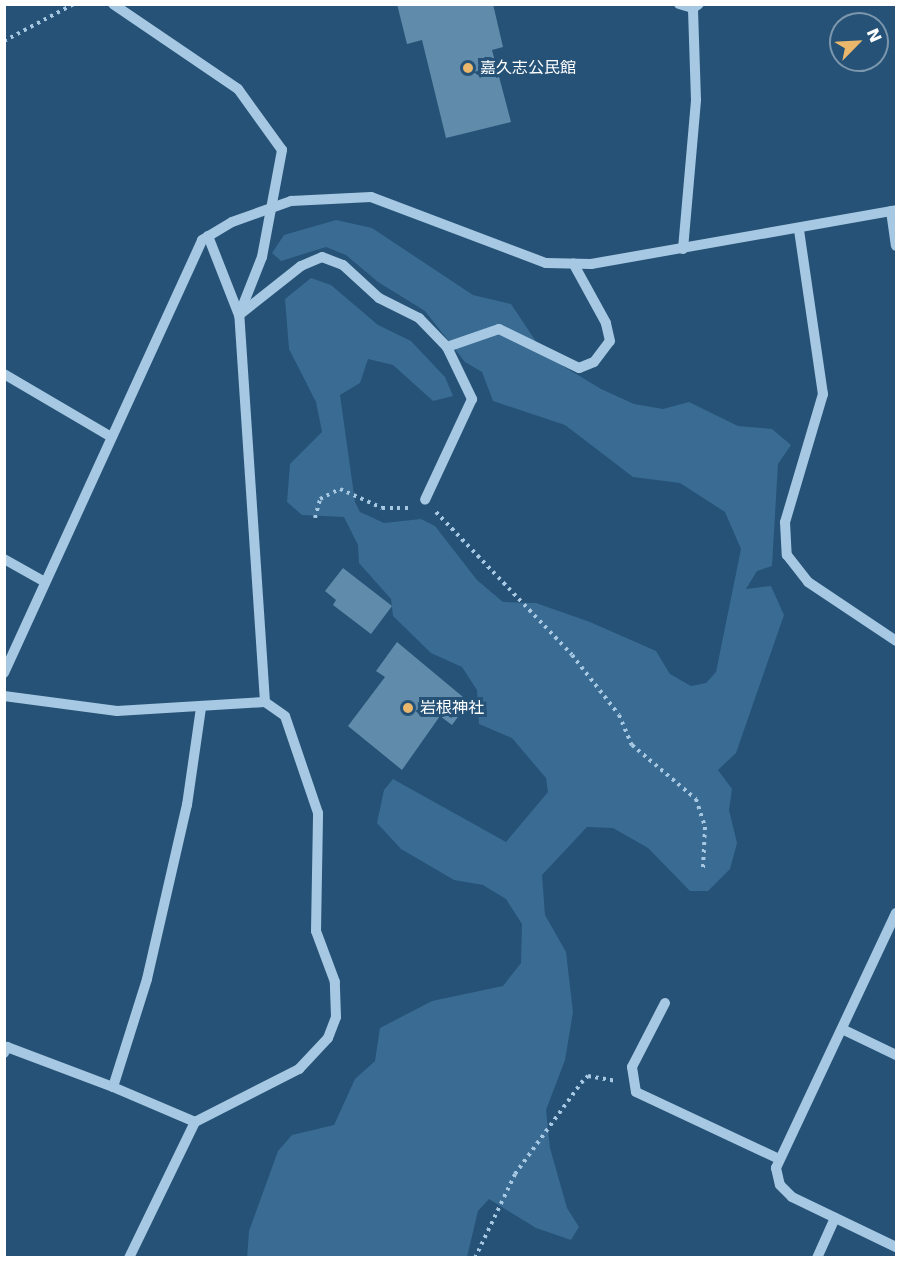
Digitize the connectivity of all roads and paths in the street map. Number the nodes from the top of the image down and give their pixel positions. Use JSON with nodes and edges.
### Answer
{"nodes":[{"id":1,"x":74,"y":4,"type":"edge"},
{"id":2,"x":113,"y":4,"type":"edge"},
{"id":3,"x":679,"y":4,"type":"edge"},
{"id":4,"x":696,"y":6,"type":"edge"},
{"id":5,"x":4,"y":41,"type":"edge"},
{"id":6,"x":274,"y":206,"type":"junction"},
{"id":7,"x":894,"y":210,"type":"edge"},
{"id":8,"x":799,"y":230,"type":"junction"},
{"id":9,"x":208,"y":236,"type":"junction"},
{"id":10,"x":897,"y":246,"type":"edge"},
{"id":11,"x":683,"y":249,"type":"junction"},
{"id":12,"x":573,"y":263,"type":"junction"},
{"id":13,"x":239,"y":315,"type":"junction"},
{"id":14,"x":447,"y":347,"type":"junction"},
{"id":15,"x":4,"y":374,"type":"edge"},
{"id":16,"x":108,"y":435,"type":"junction"},
{"id":17,"x":425,"y":500,"type":"junction"},
{"id":18,"x":315,"y":518,"type":"dead end"},
{"id":19,"x":4,"y":560,"type":"edge"},
{"id":20,"x":45,"y":582,"type":"junction"},
{"id":21,"x":897,"y":641,"type":"edge"},
{"id":22,"x":4,"y":673,"type":"edge"},
{"id":23,"x":4,"y":696,"type":"edge"},
{"id":24,"x":265,"y":702,"type":"junction"},
{"id":25,"x":201,"y":708,"type":"junction"},
{"id":26,"x":703,"y":867,"type":"dead end"},
{"id":27,"x":897,"y":913,"type":"edge"},
{"id":28,"x":665,"y":1003,"type":"dead end"},
{"id":29,"x":842,"y":1029,"type":"junction"},
{"id":30,"x":5,"y":1048,"type":"edge"},
{"id":31,"x":897,"y":1055,"type":"edge"},
{"id":32,"x":633,"y":1085,"type":"junction"},
{"id":33,"x":113,"y":1087,"type":"junction"},
{"id":34,"x":195,"y":1122,"type":"junction"},
{"id":35,"x":779,"y":1159,"type":"junction"},
{"id":36,"x":835,"y":1218,"type":"junction"},
{"id":37,"x":897,"y":1247,"type":"edge"},
{"id":38,"x":129,"y":1257,"type":"edge"},
{"id":39,"x":475,"y":1257,"type":"edge"},
{"id":40,"x":816,"y":1257,"type":"edge"}],
"edges":[{"from":1,"to":5,"type":"path"},
{"from":2,"to":6,"type":"street"},
{"from":3,"to":4,"type":"street"},
{"from":4,"to":11,"type":"street"},
{"from":6,"to":9,"type":"street"},
{"from":6,"to":12,"type":"street"},
{"from":6,"to":13,"type":"street"},
{"from":7,"to":8,"type":"street"},
{"from":7,"to":10,"type":"street"},
{"from":8,"to":11,"type":"street"},
{"from":8,"to":21,"type":"street"},
{"from":9,"to":13,"type":"street"},
{"from":9,"to":16,"type":"street"},
{"from":11,"to":12,"type":"street"},
{"from":12,"to":14,"type":"street"},
{"from":13,"to":14,"type":"street"},
{"from":13,"to":24,"type":"street"},
{"from":14,"to":17,"type":"street"},
{"from":15,"to":16,"type":"street"},
{"from":16,"to":20,"type":"street"},
{"from":17,"to":18,"type":"path"},
{"from":17,"to":26,"type":"path"},
{"from":19,"to":20,"type":"street"},
{"from":20,"to":22,"type":"street"},
{"from":23,"to":25,"type":"street"},
{"from":24,"to":25,"type":"street"},
{"from":24,"to":34,"type":"street"},
{"from":25,"to":33,"type":"street"},
{"from":27,"to":29,"type":"street"},
{"from":28,"to":32,"type":"street"},
{"from":29,"to":31,"type":"street"},
{"from":29,"to":35,"type":"street"},
{"from":30,"to":33,"type":"street"},
{"from":32,"to":35,"type":"street"},
{"from":32,"to":39,"type":"path"},
{"from":33,"to":34,"type":"street"},
{"from":34,"to":38,"type":"street"},
{"from":35,"to":36,"type":"street"},
{"from":36,"to":37,"type":"street"},
{"from":36,"to":40,"type":"street"}]}
